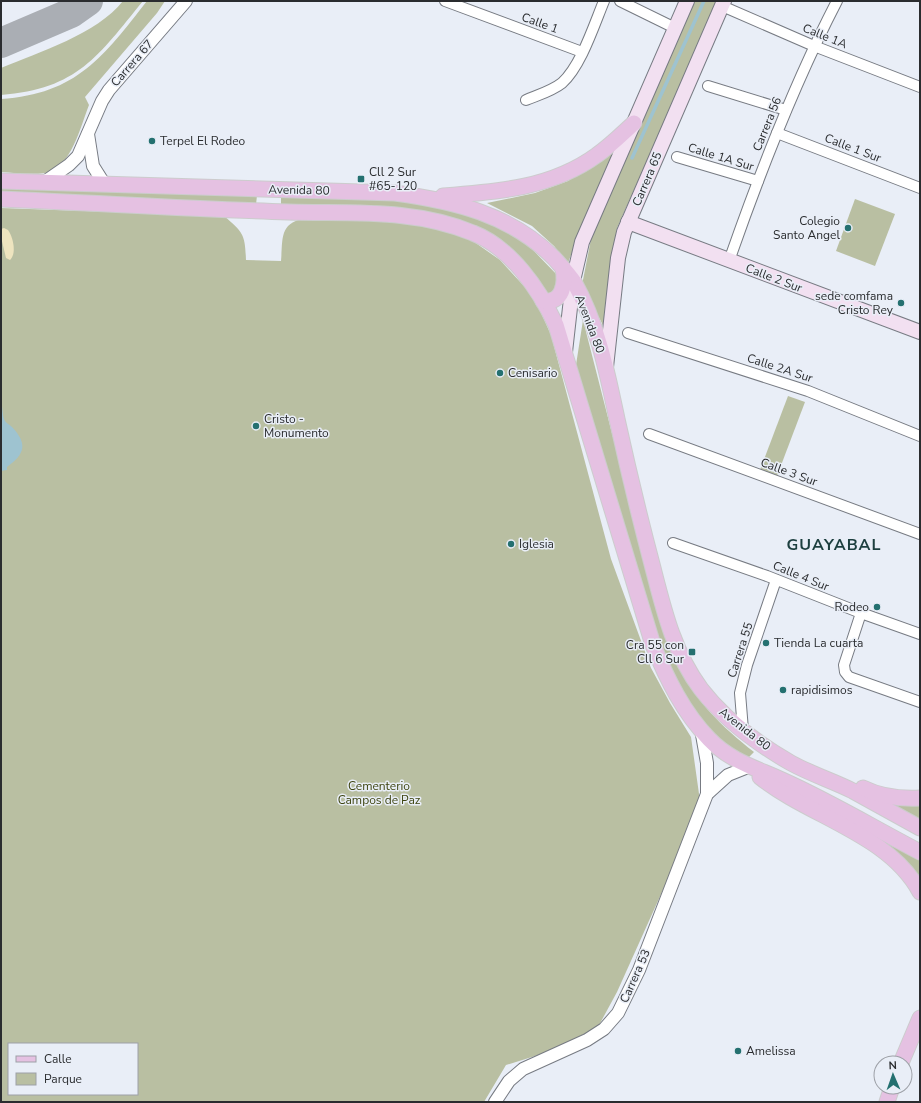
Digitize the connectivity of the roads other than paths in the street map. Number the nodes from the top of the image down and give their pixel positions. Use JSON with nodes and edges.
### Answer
{"nodes":[{"id":1,"x":186,"y":1,"type":"edge"},
{"id":2,"x":445,"y":1,"type":"edge"},
{"id":3,"x":604,"y":1,"type":"edge"},
{"id":4,"x":620,"y":1,"type":"edge"},
{"id":5,"x":687,"y":1,"type":"edge"},
{"id":6,"x":837,"y":1,"type":"edge"},
{"id":7,"x":723,"y":4,"type":"edge"},
{"id":8,"x":675,"y":28,"type":"junction"},
{"id":9,"x":814,"y":46,"type":"junction"},
{"id":10,"x":582,"y":52,"type":"junction"},
{"id":11,"x":708,"y":86,"type":"dead end"},
{"id":12,"x":920,"y":87,"type":"edge"},
{"id":13,"x":526,"y":100,"type":"dead end"},
{"id":14,"x":786,"y":110,"type":"junction"},
{"id":15,"x":634,"y":124,"type":"junction"},
{"id":16,"x":87,"y":133,"type":"junction"},
{"id":17,"x":776,"y":133,"type":"junction"},
{"id":18,"x":677,"y":157,"type":"dead end"},
{"id":19,"x":1,"y":181,"type":"edge"},
{"id":20,"x":758,"y":181,"type":"junction"},
{"id":21,"x":42,"y":183,"type":"junction"},
{"id":22,"x":105,"y":185,"type":"junction"},
{"id":23,"x":920,"y":188,"type":"edge"},
{"id":24,"x":429,"y":197,"type":"junction"},
{"id":25,"x":1,"y":199,"type":"edge"},
{"id":26,"x":628,"y":222,"type":"junction"},
{"id":27,"x":729,"y":260,"type":"junction"},
{"id":28,"x":563,"y":268,"type":"junction"},
{"id":29,"x":573,"y":281,"type":"junction"},
{"id":30,"x":543,"y":300,"type":"junction"},
{"id":31,"x":920,"y":332,"type":"edge"},
{"id":32,"x":628,"y":333,"type":"dead end"},
{"id":33,"x":565,"y":352,"type":"junction"},
{"id":34,"x":606,"y":367,"type":"junction"},
{"id":35,"x":649,"y":434,"type":"dead end"},
{"id":36,"x":920,"y":436,"type":"edge"},
{"id":37,"x":920,"y":534,"type":"edge"},
{"id":38,"x":673,"y":543,"type":"dead end"},
{"id":39,"x":776,"y":580,"type":"junction"},
{"id":40,"x":862,"y":613,"type":"junction"},
{"id":41,"x":920,"y":634,"type":"edge"},
{"id":42,"x":920,"y":702,"type":"edge"},
{"id":43,"x":701,"y":729,"type":"junction"},
{"id":44,"x":743,"y":730,"type":"junction"},
{"id":45,"x":757,"y":740,"type":"junction"},
{"id":46,"x":748,"y":767,"type":"junction"},
{"id":47,"x":707,"y":794,"type":"junction"},
{"id":48,"x":920,"y":798,"type":"edge"},
{"id":49,"x":920,"y":828,"type":"edge"},
{"id":50,"x":920,"y":852,"type":"edge"},
{"id":51,"x":920,"y":892,"type":"edge"},
{"id":52,"x":920,"y":1018,"type":"edge"},
{"id":53,"x":904,"y":1055,"type":"edge"},
{"id":54,"x":495,"y":1102,"type":"edge"}],
"edges":[{"from":1,"to":16,"type":"street","name":"Carrera 67"},
{"from":2,"to":10,"type":"street","name":"Calle 1"},
{"from":3,"to":10,"type":"street"},
{"from":4,"to":8,"type":"street"},
{"from":5,"to":8,"type":"main road"},
{"from":6,"to":9,"type":"street","name":"Carrera 56"},
{"from":7,"to":9,"type":"street","name":"Calle 1A"},
{"from":7,"to":26,"type":"main road","name":"Carrera 65"},
{"from":8,"to":15,"type":"main road"},
{"from":9,"to":12,"type":"street","name":"Calle 1A"},
{"from":9,"to":14,"type":"street","name":"Carrera 56"},
{"from":10,"to":13,"type":"street"},
{"from":11,"to":14,"type":"street"},
{"from":14,"to":17,"type":"street","name":"Carrera 56"},
{"from":15,"to":24,"type":"main road"},
{"from":15,"to":29,"type":"main road"},
{"from":16,"to":21,"type":"street","name":"Carrera 67"},
{"from":16,"to":22,"type":"street"},
{"from":17,"to":20,"type":"street","name":"Carrera 56"},
{"from":17,"to":23,"type":"street","name":"Calle 1 Sur"},
{"from":18,"to":20,"type":"street","name":"Calle 1A Sur"},
{"from":19,"to":21,"type":"main road","name":"Avenida 80"},
{"from":20,"to":27,"type":"street","name":"Carrera 56"},
{"from":21,"to":22,"type":"main road","name":"Avenida 80"},
{"from":22,"to":24,"type":"main road","name":"Avenida 80"},
{"from":24,"to":28,"type":"main road","name":"Avenida 80"},
{"from":25,"to":30,"type":"main road","name":"Avenida 80"},
{"from":26,"to":27,"type":"main road","name":"Calle 2 Sur"},
{"from":26,"to":34,"type":"main road","name":"Carrera 65"},
{"from":27,"to":31,"type":"main road","name":"Calle 2 Sur"},
{"from":28,"to":29,"type":"main road","name":"Avenida 80"},
{"from":28,"to":30,"type":"main road"},
{"from":29,"to":33,"type":"main road"},
{"from":29,"to":34,"type":"main road","name":"Avenida 80"},
{"from":30,"to":33,"type":"main road","name":"Avenida 80"},
{"from":32,"to":36,"type":"street","name":"Calle 2A Sur"},
{"from":33,"to":43,"type":"main road","name":"Avenida 80"},
{"from":34,"to":44,"type":"main road","name":"Avenida 80"},
{"from":35,"to":37,"type":"street","name":"Calle 3 Sur"},
{"from":38,"to":39,"type":"street","name":"Calle 4 Sur"},
{"from":39,"to":40,"type":"street","name":"Calle 4 Sur"},
{"from":39,"to":44,"type":"street","name":"Carrera 55"},
{"from":40,"to":41,"type":"street","name":"Calle 4 Sur"},
{"from":40,"to":42,"type":"street"},
{"from":43,"to":46,"type":"main road","name":"Avenida 80"},
{"from":43,"to":47,"type":"street","name":"Carrera 53"},
{"from":44,"to":45,"type":"main road","name":"Avenida 80"},
{"from":45,"to":48,"type":"main road"},
{"from":45,"to":49,"type":"main road","name":"Avenida 80"},
{"from":46,"to":47,"type":"street","name":"Carrera 53"},
{"from":46,"to":50,"type":"main road","name":"Avenida 80"},
{"from":46,"to":51,"type":"main road"},
{"from":47,"to":54,"type":"street","name":"Carrera 53"},
{"from":52,"to":53,"type":"main road"}]}
